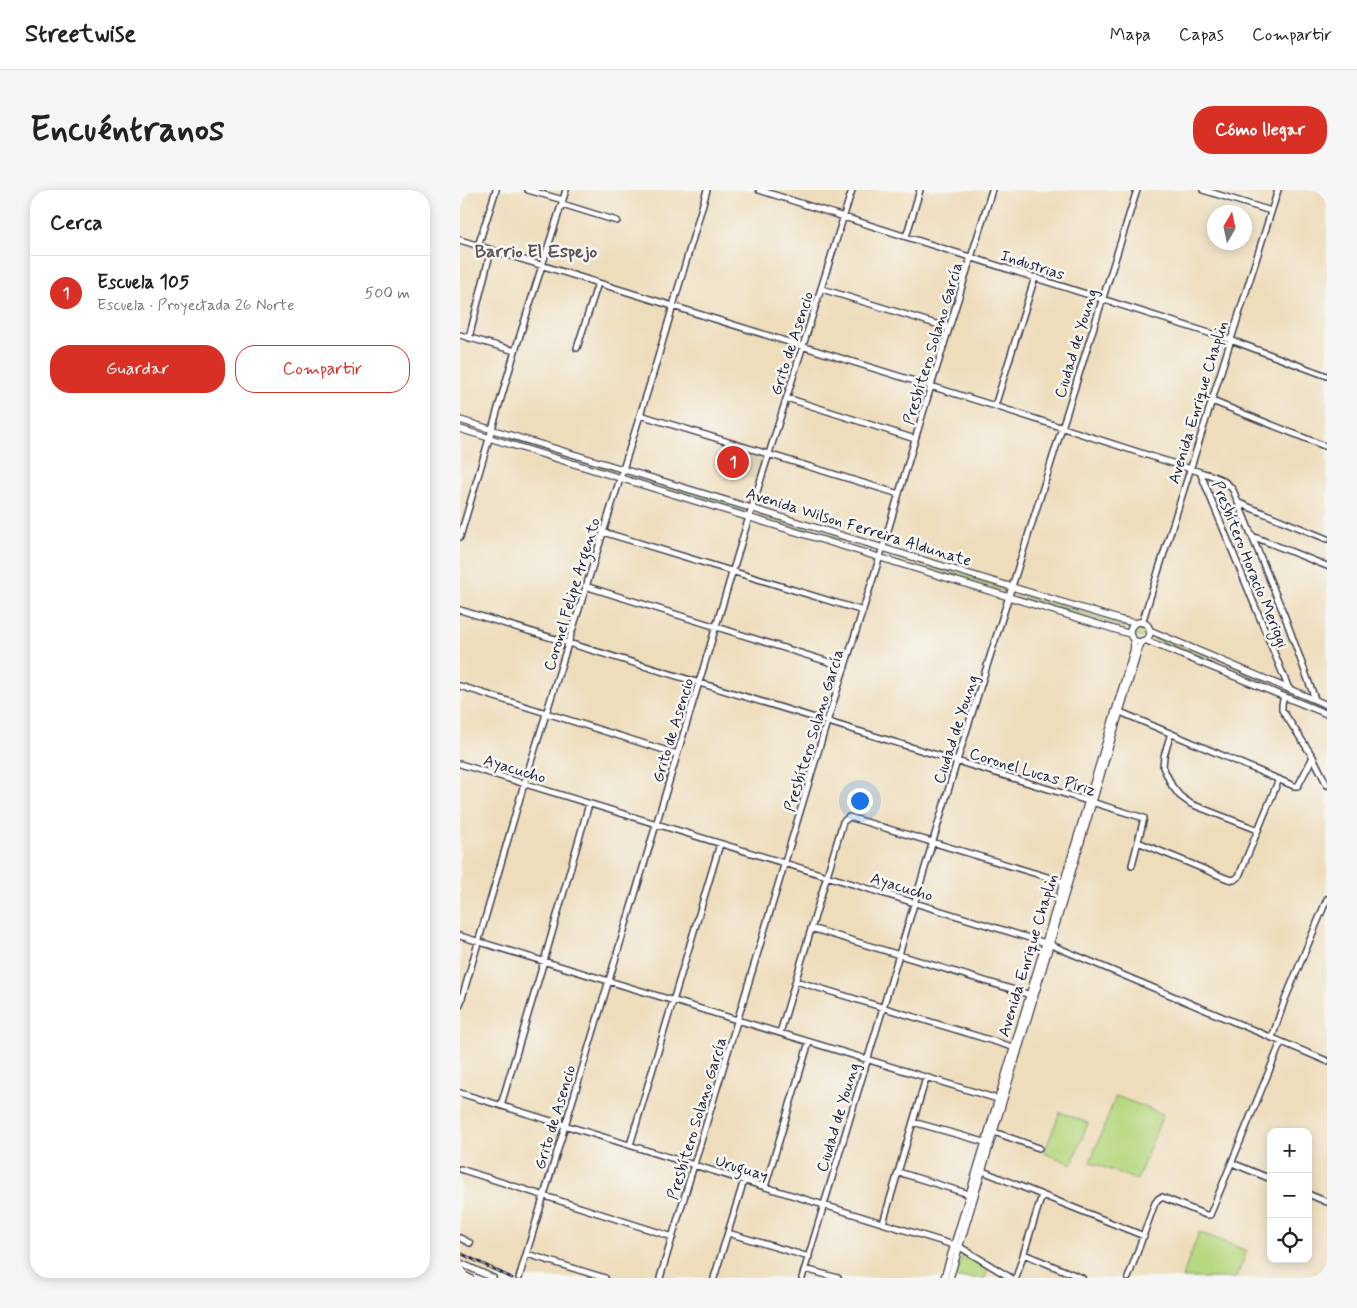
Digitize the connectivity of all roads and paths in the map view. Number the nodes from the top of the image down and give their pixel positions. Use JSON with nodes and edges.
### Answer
{"nodes":[{"id":1,"x":496,"y":190,"type":"edge"},
{"id":2,"x":528,"y":190,"type":"edge"},
{"id":3,"x":566,"y":190,"type":"edge"},
{"id":4,"x":708,"y":190,"type":"edge"},
{"id":5,"x":759,"y":190,"type":"edge"},
{"id":6,"x":852,"y":190,"type":"edge"},
{"id":7,"x":920,"y":190,"type":"edge"},
{"id":8,"x":992,"y":190,"type":"edge"},
{"id":9,"x":1137,"y":190,"type":"edge"},
{"id":10,"x":1203,"y":190,"type":"edge"},
{"id":11,"x":1278,"y":190,"type":"edge"},
{"id":12,"x":562,"y":202,"type":"junction"},
{"id":13,"x":1272,"y":211,"type":"junction"},
{"id":14,"x":844,"y":217,"type":"junction"},
{"id":15,"x":617,"y":221,"type":"dead end"},
{"id":16,"x":906,"y":237,"type":"junction"},
{"id":17,"x":460,"y":240,"type":"edge"},
{"id":18,"x":478,"y":246,"type":"junction"},
{"id":19,"x":492,"y":250,"type":"junction"},
{"id":20,"x":971,"y":257,"type":"junction"},
{"id":21,"x":542,"y":266,"type":"junction"},
{"id":22,"x":1036,"y":277,"type":"junction"},
{"id":23,"x":598,"y":283,"type":"junction"},
{"id":24,"x":822,"y":289,"type":"junction"},
{"id":25,"x":1102,"y":299,"type":"junction"},
{"id":26,"x":673,"y":307,"type":"junction"},
{"id":27,"x":948,"y":328,"type":"junction"},
{"id":28,"x":460,"y":335,"type":"edge"},
{"id":29,"x":469,"y":338,"type":"junction"},
{"id":30,"x":1231,"y":340,"type":"junction"},
{"id":31,"x":803,"y":346,"type":"junction"},
{"id":32,"x":577,"y":348,"type":"dead end"},
{"id":33,"x":515,"y":351,"type":"junction"},
{"id":34,"x":1327,"y":376,"type":"edge"},
{"id":35,"x":931,"y":386,"type":"junction"},
{"id":36,"x":787,"y":398,"type":"junction"},
{"id":37,"x":1212,"y":401,"type":"junction"},
{"id":38,"x":995,"y":406,"type":"junction"},
{"id":39,"x":640,"y":415,"type":"junction"},
{"id":40,"x":460,"y":420,"type":"edge"},
{"id":41,"x":1062,"y":427,"type":"junction"},
{"id":42,"x":460,"y":429,"type":"edge"},
{"id":43,"x":492,"y":429,"type":"junction"},
{"id":44,"x":490,"y":438,"type":"junction"},
{"id":45,"x":915,"y":439,"type":"junction"},
{"id":46,"x":1327,"y":446,"type":"edge"},
{"id":47,"x":769,"y":454,"type":"junction"},
{"id":48,"x":623,"y":468,"type":"junction"},
{"id":49,"x":1190,"y":468,"type":"junction"},
{"id":50,"x":1200,"y":472,"type":"junction"},
{"id":51,"x":620,"y":477,"type":"junction"},
{"id":52,"x":898,"y":494,"type":"junction"},
{"id":53,"x":1238,"y":503,"type":"junction"},
{"id":54,"x":752,"y":508,"type":"junction"},
{"id":55,"x":749,"y":517,"type":"junction"},
{"id":56,"x":603,"y":532,"type":"junction"},
{"id":57,"x":460,"y":536,"type":"edge"},
{"id":58,"x":1252,"y":536,"type":"junction"},
{"id":59,"x":1327,"y":538,"type":"edge"},
{"id":60,"x":883,"y":548,"type":"junction"},
{"id":61,"x":880,"y":556,"type":"junction"},
{"id":62,"x":1327,"y":566,"type":"edge"},
{"id":63,"x":733,"y":571,"type":"junction"},
{"id":64,"x":585,"y":586,"type":"junction"},
{"id":65,"x":1013,"y":587,"type":"junction"},
{"id":66,"x":1010,"y":596,"type":"junction"},
{"id":67,"x":460,"y":610,"type":"edge"},
{"id":68,"x":863,"y":612,"type":"junction"},
{"id":69,"x":1139,"y":623,"type":"junction"},
{"id":70,"x":716,"y":627,"type":"junction"},
{"id":71,"x":1149,"y":630,"type":"junction"},
{"id":72,"x":1132,"y":636,"type":"junction"},
{"id":73,"x":1144,"y":640,"type":"junction"},
{"id":74,"x":567,"y":644,"type":"junction"},
{"id":75,"x":845,"y":667,"type":"junction"},
{"id":76,"x":699,"y":684,"type":"junction"},
{"id":77,"x":460,"y":686,"type":"edge"},
{"id":78,"x":1289,"y":690,"type":"junction"},
{"id":79,"x":1284,"y":696,"type":"junction"},
{"id":80,"x":1315,"y":699,"type":"junction"},
{"id":81,"x":1327,"y":705,"type":"edge"},
{"id":82,"x":1118,"y":711,"type":"junction"},
{"id":83,"x":547,"y":713,"type":"junction"},
{"id":84,"x":1327,"y":714,"type":"edge"},
{"id":85,"x":827,"y":722,"type":"junction"},
{"id":86,"x":1171,"y":733,"type":"junction"},
{"id":87,"x":677,"y":754,"type":"junction"},
{"id":88,"x":1313,"y":757,"type":"junction"},
{"id":89,"x":957,"y":761,"type":"junction"},
{"id":90,"x":460,"y":764,"type":"edge"},
{"id":91,"x":1279,"y":779,"type":"junction"},
{"id":92,"x":524,"y":784,"type":"junction"},
{"id":93,"x":1327,"y":785,"type":"edge"},
{"id":94,"x":1090,"y":801,"type":"junction"},
{"id":95,"x":589,"y":804,"type":"junction"},
{"id":96,"x":656,"y":824,"type":"junction"},
{"id":97,"x":1258,"y":830,"type":"junction"},
{"id":98,"x":933,"y":842,"type":"junction"},
{"id":99,"x":1138,"y":842,"type":"junction"},
{"id":100,"x":720,"y":844,"type":"junction"},
{"id":101,"x":786,"y":864,"type":"junction"},
{"id":102,"x":1132,"y":864,"type":"dead end"},
{"id":103,"x":827,"y":876,"type":"junction"},
{"id":104,"x":1066,"y":882,"type":"junction"},
{"id":105,"x":1327,"y":899,"type":"edge"},
{"id":106,"x":915,"y":903,"type":"junction"},
{"id":107,"x":812,"y":928,"type":"junction"},
{"id":108,"x":460,"y":936,"type":"edge"},
{"id":109,"x":479,"y":942,"type":"junction"},
{"id":110,"x":1047,"y":944,"type":"junction"},
{"id":111,"x":900,"y":955,"type":"junction"},
{"id":112,"x":544,"y":961,"type":"junction"},
{"id":113,"x":608,"y":981,"type":"junction"},
{"id":114,"x":796,"y":981,"type":"junction"},
{"id":115,"x":1032,"y":995,"type":"junction"},
{"id":116,"x":673,"y":1001,"type":"junction"},
{"id":117,"x":460,"y":1006,"type":"edge"},
{"id":118,"x":884,"y":1008,"type":"junction"},
{"id":119,"x":738,"y":1021,"type":"junction"},
{"id":120,"x":780,"y":1033,"type":"junction"},
{"id":121,"x":1272,"y":1038,"type":"junction"},
{"id":122,"x":809,"y":1042,"type":"junction"},
{"id":123,"x":1282,"y":1042,"type":"junction"},
{"id":124,"x":1017,"y":1048,"type":"junction"},
{"id":125,"x":867,"y":1060,"type":"junction"},
{"id":126,"x":1327,"y":1061,"type":"edge"},
{"id":127,"x":926,"y":1078,"type":"junction"},
{"id":128,"x":460,"y":1093,"type":"edge"},
{"id":129,"x":1001,"y":1100,"type":"junction"},
{"id":130,"x":500,"y":1105,"type":"junction"},
{"id":131,"x":914,"y":1122,"type":"junction"},
{"id":132,"x":565,"y":1125,"type":"junction"},
{"id":133,"x":994,"y":1132,"type":"junction"},
{"id":134,"x":988,"y":1143,"type":"junction"},
{"id":135,"x":630,"y":1145,"type":"junction"},
{"id":136,"x":1039,"y":1148,"type":"dead end"},
{"id":137,"x":1232,"y":1162,"type":"junction"},
{"id":138,"x":694,"y":1165,"type":"junction"},
{"id":139,"x":460,"y":1169,"type":"edge"},
{"id":140,"x":980,"y":1170,"type":"junction"},
{"id":141,"x":898,"y":1172,"type":"junction"},
{"id":142,"x":1267,"y":1177,"type":"edge"},
{"id":143,"x":744,"y":1180,"type":"junction"},
{"id":144,"x":765,"y":1187,"type":"junction"},
{"id":145,"x":972,"y":1195,"type":"junction"},
{"id":146,"x":1042,"y":1195,"type":"junction"},
{"id":147,"x":544,"y":1196,"type":"junction"},
{"id":148,"x":1312,"y":1196,"type":"edge"},
{"id":149,"x":1327,"y":1202,"type":"edge"},
{"id":150,"x":824,"y":1205,"type":"junction"},
{"id":151,"x":883,"y":1224,"type":"junction"},
{"id":152,"x":728,"y":1233,"type":"junction"},
{"id":153,"x":672,"y":1236,"type":"junction"},
{"id":154,"x":1144,"y":1236,"type":"junction"},
{"id":155,"x":460,"y":1238,"type":"edge"},
{"id":156,"x":470,"y":1243,"type":"dead end"},
{"id":157,"x":957,"y":1246,"type":"junction"},
{"id":158,"x":527,"y":1254,"type":"junction"},
{"id":159,"x":1024,"y":1254,"type":"junction"},
{"id":160,"x":809,"y":1257,"type":"junction"},
{"id":161,"x":460,"y":1263,"type":"edge"},
{"id":162,"x":468,"y":1267,"type":"junction"},
{"id":163,"x":805,"y":1269,"type":"junction"},
{"id":164,"x":465,"y":1276,"type":"edge"},
{"id":165,"x":494,"y":1278,"type":"edge"},
{"id":166,"x":519,"y":1278,"type":"edge"},
{"id":167,"x":605,"y":1278,"type":"edge"},
{"id":168,"x":660,"y":1278,"type":"edge"},
{"id":169,"x":714,"y":1278,"type":"edge"},
{"id":170,"x":802,"y":1278,"type":"edge"},
{"id":171,"x":838,"y":1278,"type":"edge"},
{"id":172,"x":944,"y":1278,"type":"edge"},
{"id":173,"x":950,"y":1278,"type":"edge"},
{"id":174,"x":1011,"y":1278,"type":"edge"},
{"id":175,"x":1016,"y":1278,"type":"edge"},
{"id":176,"x":1082,"y":1278,"type":"edge"},
{"id":177,"x":1128,"y":1278,"type":"edge"}],
"edges":[{"from":1,"to":18,"type":"street"},
{"from":2,"to":12,"type":"street"},
{"from":3,"to":12,"type":"street"},
{"from":4,"to":26,"type":"street","name":"Coronel Felipe Argento"},
{"from":5,"to":14,"type":"street","name":"Industrias"},
{"from":6,"to":14,"type":"street","name":"Grito de Asencio"},
{"from":7,"to":16,"type":"street"},
{"from":8,"to":20,"type":"street","name":"Presbítero Solano García"},
{"from":9,"to":25,"type":"street","name":"Ciudad de Young"},
{"from":10,"to":13,"type":"street"},
{"from":11,"to":13,"type":"street","name":"Avenida Enrique Chaplin"},
{"from":12,"to":15,"type":"street"},
{"from":12,"to":21,"type":"street"},
{"from":13,"to":30,"type":"street","name":"Avenida Enrique Chaplin"},
{"from":14,"to":16,"type":"street","name":"Industrias"},
{"from":14,"to":24,"type":"street","name":"Grito de Asencio"},
{"from":16,"to":20,"type":"street","name":"Industrias"},
{"from":17,"to":18,"type":"street","name":"Presbítero Horacio Meriggi"},
{"from":18,"to":19,"type":"street","name":"Presbítero Horacio Meriggi"},
{"from":19,"to":21,"type":"street","name":"Presbítero Horacio Meriggi"},
{"from":19,"to":29,"type":"street"},
{"from":20,"to":22,"type":"street","name":"Industrias"},
{"from":20,"to":27,"type":"street","name":"Presbítero Solano García"},
{"from":21,"to":23,"type":"street","name":"Presbítero Horacio Meriggi"},
{"from":21,"to":33,"type":"street"},
{"from":22,"to":25,"type":"street","name":"Industrias"},
{"from":22,"to":38,"type":"street"},
{"from":23,"to":26,"type":"street","name":"Presbítero Horacio Meriggi"},
{"from":23,"to":32,"type":"street"},
{"from":24,"to":27,"type":"street"},
{"from":24,"to":31,"type":"street","name":"Grito de Asencio"},
{"from":25,"to":30,"type":"street","name":"Industrias"},
{"from":25,"to":41,"type":"street","name":"Ciudad de Young"},
{"from":26,"to":31,"type":"street","name":"Presbítero Horacio Meriggi"},
{"from":26,"to":39,"type":"street","name":"Coronel Felipe Argento"},
{"from":27,"to":35,"type":"street","name":"Presbítero Solano García"},
{"from":28,"to":29,"type":"street"},
{"from":29,"to":33,"type":"street"},
{"from":30,"to":34,"type":"street","name":"Industrias"},
{"from":30,"to":37,"type":"street","name":"Avenida Enrique Chaplin"},
{"from":31,"to":35,"type":"street","name":"Presbítero Horacio Meriggi"},
{"from":31,"to":36,"type":"street","name":"Grito de Asencio"},
{"from":33,"to":43,"type":"street"},
{"from":35,"to":38,"type":"street","name":"Presbítero Horacio Meriggi"},
{"from":35,"to":45,"type":"street","name":"Presbítero Solano García"},
{"from":36,"to":45,"type":"street"},
{"from":36,"to":47,"type":"street","name":"Grito de Asencio"},
{"from":37,"to":46,"type":"street"},
{"from":37,"to":49,"type":"street","name":"Avenida Enrique Chaplin"},
{"from":38,"to":41,"type":"street","name":"Presbítero Horacio Meriggi"},
{"from":39,"to":47,"type":"street"},
{"from":39,"to":48,"type":"street","name":"Coronel Felipe Argento"},
{"from":40,"to":43,"type":"street","name":"Avenida Wilson Ferreira Aldunate"},
{"from":41,"to":49,"type":"street","name":"Presbítero Horacio Meriggi"},
{"from":41,"to":65,"type":"street","name":"Ciudad de Young"},
{"from":42,"to":44,"type":"street","name":"Avenida Wilson Ferreira Aldunate"},
{"from":43,"to":44,"type":"street"},
{"from":43,"to":48,"type":"street","name":"Avenida Wilson Ferreira Aldunate"},
{"from":44,"to":51,"type":"street","name":"Avenida Wilson Ferreira Aldunate"},
{"from":44,"to":57,"type":"street"},
{"from":45,"to":52,"type":"street","name":"Presbítero Solano García"},
{"from":47,"to":52,"type":"street"},
{"from":47,"to":54,"type":"street","name":"Grito de Asencio"},
{"from":48,"to":51,"type":"street","name":"Coronel Felipe Argento"},
{"from":48,"to":54,"type":"street","name":"Avenida Wilson Ferreira Aldunate"},
{"from":49,"to":50,"type":"street","name":"Presbítero Horacio Meriggi"},
{"from":49,"to":69,"type":"street","name":"Avenida Enrique Chaplin"},
{"from":50,"to":53,"type":"street"},
{"from":50,"to":78,"type":"street","name":"Presbítero Horacio Meriggi"},
{"from":51,"to":55,"type":"street","name":"Avenida Wilson Ferreira Aldunate"},
{"from":51,"to":56,"type":"street","name":"Coronel Felipe Argento"},
{"from":52,"to":60,"type":"street","name":"Presbítero Solano García"},
{"from":53,"to":58,"type":"street"},
{"from":53,"to":59,"type":"street"},
{"from":54,"to":55,"type":"street","name":"Grito de Asencio"},
{"from":54,"to":60,"type":"street","name":"Avenida Wilson Ferreira Aldunate"},
{"from":55,"to":61,"type":"street","name":"Avenida Wilson Ferreira Aldunate"},
{"from":55,"to":63,"type":"street","name":"Grito de Asencio"},
{"from":56,"to":63,"type":"street"},
{"from":56,"to":64,"type":"street","name":"Coronel Felipe Argento"},
{"from":58,"to":62,"type":"street"},
{"from":58,"to":80,"type":"street"},
{"from":60,"to":61,"type":"street","name":"Presbítero Solano García"},
{"from":60,"to":65,"type":"street","name":"Avenida Wilson Ferreira Aldunate"},
{"from":61,"to":66,"type":"street","name":"Avenida Wilson Ferreira Aldunate"},
{"from":61,"to":68,"type":"street","name":"Presbítero Solano García"},
{"from":63,"to":68,"type":"street"},
{"from":63,"to":70,"type":"street","name":"Grito de Asencio"},
{"from":64,"to":70,"type":"street"},
{"from":64,"to":74,"type":"street","name":"Coronel Felipe Argento"},
{"from":65,"to":66,"type":"street","name":"Ciudad de Young"},
{"from":65,"to":69,"type":"street","name":"Avenida Wilson Ferreira Aldunate"},
{"from":66,"to":72,"type":"street","name":"Avenida Wilson Ferreira Aldunate"},
{"from":66,"to":89,"type":"street","name":"Ciudad de Young"},
{"from":67,"to":74,"type":"street","name":"Coronel Lucas Píriz"},
{"from":68,"to":75,"type":"street","name":"Presbítero Solano García"},
{"from":69,"to":71,"type":"street"},
{"from":69,"to":72,"type":"street"},
{"from":70,"to":75,"type":"street"},
{"from":70,"to":76,"type":"street","name":"Grito de Asencio"},
{"from":71,"to":73,"type":"street"},
{"from":71,"to":78,"type":"street"},
{"from":72,"to":73,"type":"street"},
{"from":72,"to":82,"type":"street","name":"Avenida Enrique Chaplin"},
{"from":73,"to":79,"type":"street"},
{"from":73,"to":82,"type":"street","name":"Avenida Enrique Chaplin"},
{"from":74,"to":76,"type":"street","name":"Coronel Lucas Píriz"},
{"from":74,"to":83,"type":"street","name":"Coronel Felipe Argento"},
{"from":75,"to":85,"type":"street","name":"Presbítero Solano García"},
{"from":76,"to":85,"type":"street","name":"Coronel Lucas Píriz"},
{"from":76,"to":87,"type":"street","name":"Grito de Asencio"},
{"from":77,"to":83,"type":"street"},
{"from":78,"to":80,"type":"street"},
{"from":79,"to":84,"type":"street"},
{"from":79,"to":88,"type":"street"},
{"from":80,"to":81,"type":"street"},
{"from":82,"to":86,"type":"street"},
{"from":82,"to":94,"type":"street","name":"Avenida Enrique Chaplin"},
{"from":83,"to":87,"type":"street"},
{"from":83,"to":92,"type":"street","name":"Coronel Felipe Argento"},
{"from":85,"to":89,"type":"street","name":"Coronel Lucas Píriz"},
{"from":85,"to":101,"type":"street","name":"Presbítero Solano García"},
{"from":86,"to":91,"type":"street"},
{"from":86,"to":97,"type":"street"},
{"from":87,"to":96,"type":"street","name":"Grito de Asencio"},
{"from":88,"to":91,"type":"street"},
{"from":88,"to":93,"type":"street"},
{"from":89,"to":94,"type":"street","name":"Coronel Lucas Píriz"},
{"from":89,"to":98,"type":"street","name":"Ciudad de Young"},
{"from":90,"to":92,"type":"street","name":"Ayacucho"},
{"from":91,"to":97,"type":"street"},
{"from":92,"to":95,"type":"street","name":"Ayacucho"},
{"from":92,"to":109,"type":"street","name":"Coronel Felipe Argento"},
{"from":94,"to":99,"type":"street","name":"Coronel Lucas Píriz"},
{"from":94,"to":104,"type":"street","name":"Avenida Enrique Chaplin"},
{"from":95,"to":96,"type":"street","name":"Ayacucho"},
{"from":95,"to":112,"type":"street"},
{"from":96,"to":100,"type":"street","name":"Ayacucho"},
{"from":96,"to":113,"type":"street","name":"Grito de Asencio"},
{"from":97,"to":99,"type":"street"},
{"from":98,"to":103,"type":"street"},
{"from":98,"to":104,"type":"street"},
{"from":98,"to":106,"type":"street","name":"Ciudad de Young"},
{"from":99,"to":102,"type":"street","name":"Coronel Lucas Píriz"},
{"from":100,"to":101,"type":"street","name":"Ayacucho"},
{"from":100,"to":116,"type":"street"},
{"from":101,"to":103,"type":"street","name":"Ayacucho"},
{"from":101,"to":119,"type":"street","name":"Presbítero Solano García"},
{"from":103,"to":106,"type":"street","name":"Ayacucho"},
{"from":103,"to":107,"type":"street"},
{"from":104,"to":110,"type":"street","name":"Avenida Enrique Chaplin"},
{"from":105,"to":121,"type":"street"},
{"from":106,"to":110,"type":"street","name":"Ayacucho"},
{"from":106,"to":111,"type":"street","name":"Ciudad de Young"},
{"from":107,"to":111,"type":"street"},
{"from":107,"to":114,"type":"street"},
{"from":108,"to":109,"type":"street"},
{"from":109,"to":112,"type":"street"},
{"from":109,"to":117,"type":"street","name":"Coronel Felipe Argento"},
{"from":110,"to":115,"type":"street","name":"Avenida Enrique Chaplin"},
{"from":110,"to":121,"type":"street","name":"Ayacucho"},
{"from":111,"to":115,"type":"street"},
{"from":111,"to":118,"type":"street","name":"Ciudad de Young"},
{"from":112,"to":113,"type":"street"},
{"from":112,"to":130,"type":"street"},
{"from":113,"to":116,"type":"street"},
{"from":113,"to":132,"type":"street","name":"Grito de Asencio"},
{"from":114,"to":118,"type":"street"},
{"from":114,"to":120,"type":"street"},
{"from":115,"to":124,"type":"street","name":"Avenida Enrique Chaplin"},
{"from":116,"to":119,"type":"street"},
{"from":116,"to":135,"type":"street"},
{"from":118,"to":124,"type":"street"},
{"from":118,"to":125,"type":"street","name":"Ciudad de Young"},
{"from":119,"to":120,"type":"street"},
{"from":119,"to":138,"type":"street","name":"Presbítero Solano García"},
{"from":120,"to":122,"type":"street"},
{"from":121,"to":123,"type":"street","name":"Ayacucho"},
{"from":122,"to":125,"type":"street"},
{"from":122,"to":144,"type":"street"},
{"from":123,"to":126,"type":"street","name":"Ayacucho"},
{"from":123,"to":137,"type":"street"},
{"from":124,"to":129,"type":"street","name":"Avenida Enrique Chaplin"},
{"from":125,"to":127,"type":"street"},
{"from":125,"to":150,"type":"street","name":"Ciudad de Young"},
{"from":127,"to":129,"type":"street"},
{"from":127,"to":131,"type":"street"},
{"from":128,"to":130,"type":"street","name":"Uruguay"},
{"from":129,"to":133,"type":"street","name":"Avenida Enrique Chaplin"},
{"from":129,"to":134,"type":"street","name":"Avenida Enrique Chaplin"},
{"from":130,"to":132,"type":"street","name":"Uruguay"},
{"from":131,"to":134,"type":"street"},
{"from":131,"to":141,"type":"street"},
{"from":132,"to":135,"type":"street","name":"Uruguay"},
{"from":132,"to":147,"type":"street","name":"Grito de Asencio"},
{"from":133,"to":134,"type":"street","name":"Avenida Enrique Chaplin"},
{"from":133,"to":136,"type":"street"},
{"from":134,"to":140,"type":"street","name":"Avenida Enrique Chaplin"},
{"from":135,"to":138,"type":"street","name":"Uruguay"},
{"from":137,"to":142,"type":"street"},
{"from":137,"to":154,"type":"street"},
{"from":138,"to":143,"type":"street","name":"Uruguay"},
{"from":138,"to":153,"type":"street","name":"Presbítero Solano García"},
{"from":139,"to":147,"type":"street"},
{"from":140,"to":145,"type":"street","name":"Avenida Enrique Chaplin"},
{"from":140,"to":146,"type":"street"},
{"from":141,"to":145,"type":"street"},
{"from":141,"to":151,"type":"street"},
{"from":143,"to":144,"type":"street","name":"Uruguay"},
{"from":143,"to":152,"type":"street"},
{"from":144,"to":150,"type":"street","name":"Uruguay"},
{"from":145,"to":157,"type":"street","name":"Avenida Enrique Chaplin"},
{"from":146,"to":154,"type":"street"},
{"from":146,"to":159,"type":"street"},
{"from":147,"to":153,"type":"street"},
{"from":147,"to":158,"type":"street","name":"Grito de Asencio"},
{"from":148,"to":149,"type":"street"},
{"from":150,"to":151,"type":"street","name":"Uruguay"},
{"from":150,"to":160,"type":"street","name":"Ciudad de Young"},
{"from":151,"to":157,"type":"street","name":"Uruguay"},
{"from":152,"to":160,"type":"street"},
{"from":152,"to":169,"type":"street"},
{"from":153,"to":168,"type":"street","name":"Presbítero Solano García"},
{"from":154,"to":177,"type":"street"},
{"from":155,"to":156,"type":"street"},
{"from":157,"to":172,"type":"street","name":"Avenida Enrique Chaplin"},
{"from":157,"to":173,"type":"street","name":"Avenida Enrique Chaplin"},
{"from":157,"to":174,"type":"street","name":"Uruguay"},
{"from":158,"to":166,"type":"street","name":"Grito de Asencio"},
{"from":158,"to":167,"type":"street"},
{"from":159,"to":175,"type":"street"},
{"from":159,"to":176,"type":"street"},
{"from":160,"to":163,"type":"street","name":"Ciudad de Young"},
{"from":161,"to":162,"type":"street"},
{"from":162,"to":164,"type":"street"},
{"from":162,"to":165,"type":"street"},
{"from":163,"to":170,"type":"street","name":"Ciudad de Young"},
{"from":163,"to":171,"type":"street"}]}
